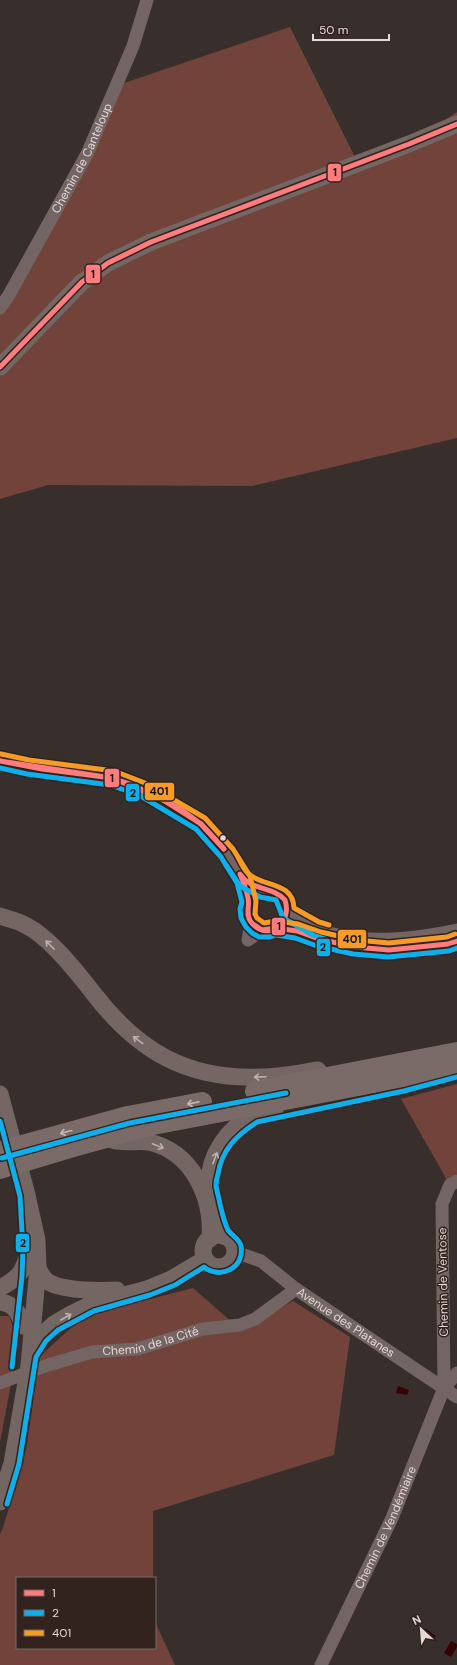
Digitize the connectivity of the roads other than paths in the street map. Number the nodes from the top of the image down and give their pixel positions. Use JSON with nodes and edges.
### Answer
{"nodes":[{"id":1,"x":147,"y":0,"type":"edge"},
{"id":2,"x":457,"y":124,"type":"edge"},
{"id":3,"x":0,"y":308,"type":"edge"},
{"id":4,"x":0,"y":368,"type":"edge"},
{"id":5,"x":0,"y":761,"type":"edge"},
{"id":6,"x":244,"y":880,"type":"junction"},
{"id":7,"x":263,"y":890,"type":"junction"},
{"id":8,"x":249,"y":902,"type":"junction"},
{"id":9,"x":287,"y":912,"type":"junction"},
{"id":10,"x":0,"y":916,"type":"edge"},
{"id":11,"x":276,"y":928,"type":"junction"},
{"id":12,"x":457,"y":930,"type":"edge"},
{"id":13,"x":457,"y":941,"type":"edge"},
{"id":14,"x":457,"y":1052,"type":"edge"},
{"id":15,"x":437,"y":1056,"type":"junction"},
{"id":16,"x":457,"y":1068,"type":"edge"},
{"id":17,"x":0,"y":1094,"type":"edge"},
{"id":18,"x":106,"y":1138,"type":"junction"},
{"id":19,"x":0,"y":1151,"type":"edge"},
{"id":20,"x":0,"y":1168,"type":"edge"},
{"id":21,"x":457,"y":1181,"type":"edge"},
{"id":22,"x":27,"y":1195,"type":"junction"},
{"id":23,"x":216,"y":1237,"type":"junction"},
{"id":24,"x":30,"y":1248,"type":"junction"},
{"id":25,"x":234,"y":1254,"type":"junction"},
{"id":26,"x":205,"y":1259,"type":"junction"},
{"id":27,"x":38,"y":1268,"type":"junction"},
{"id":28,"x":0,"y":1288,"type":"edge"},
{"id":29,"x":147,"y":1289,"type":"junction"},
{"id":30,"x":296,"y":1289,"type":"junction"},
{"id":31,"x":0,"y":1302,"type":"edge"},
{"id":32,"x":24,"y":1326,"type":"junction"},
{"id":33,"x":26,"y":1362,"type":"junction"},
{"id":34,"x":457,"y":1373,"type":"edge"},
{"id":35,"x":0,"y":1383,"type":"edge"},
{"id":36,"x":444,"y":1388,"type":"junction"},
{"id":37,"x":19,"y":1394,"type":"junction"},
{"id":38,"x":457,"y":1397,"type":"edge"},
{"id":39,"x":0,"y":1468,"type":"edge"},
{"id":40,"x":0,"y":1502,"type":"edge"},
{"id":41,"x":321,"y":1665,"type":"edge"}],
"edges":[{"from":1,"to":3,"type":"street","name":"Chemin de Canteloup"},
{"from":2,"to":4,"type":"main road"},
{"from":5,"to":6,"type":"street"},
{"from":6,"to":7,"type":"street"},
{"from":6,"to":8,"type":"street"},
{"from":7,"to":8,"type":"street"},
{"from":7,"to":9,"type":"street"},
{"from":8,"to":11,"type":"street"},
{"from":9,"to":11,"type":"street"},
{"from":9,"to":12,"type":"street"},
{"from":15,"to":10,"type":"main road","one_way":true},
{"from":11,"to":13,"type":"street"},
{"from":14,"to":15,"type":"highway"},
{"from":15,"to":19,"type":"highway","one_way":true},
{"from":16,"to":18,"type":"highway"},
{"from":23,"to":16,"type":"main road","one_way":true},
{"from":17,"to":22,"type":"main road"},
{"from":18,"to":20,"type":"highway"},
{"from":18,"to":23,"type":"main road","one_way":true},
{"from":21,"to":36,"type":"street","name":"Chemin de Ventose"},
{"from":22,"to":24,"type":"main road"},
{"from":22,"to":27,"type":"main road"},
{"from":23,"to":25,"type":"main road"},
{"from":23,"to":26,"type":"main road"},
{"from":24,"to":28,"type":"main road"},
{"from":24,"to":32,"type":"main road"},
{"from":25,"to":26,"type":"main road"},
{"from":25,"to":30,"type":"street","name":"Avenue des Platanes"},
{"from":26,"to":29,"type":"main road"},
{"from":27,"to":29,"type":"main road"},
{"from":27,"to":33,"type":"main road"},
{"from":33,"to":29,"type":"main road","one_way":true},
{"from":30,"to":35,"type":"street","name":"Chemin de la Cité"},
{"from":30,"to":36,"type":"street","name":"Avenue des Platanes"},
{"from":31,"to":32,"type":"main road"},
{"from":32,"to":33,"type":"main road"},
{"from":33,"to":37,"type":"main road"},
{"from":34,"to":36,"type":"street"},
{"from":36,"to":38,"type":"street","name":"Avenue des Platanes"},
{"from":36,"to":41,"type":"street","name":"Chemin de Vendémiaire"},
{"from":37,"to":39,"type":"main road"},
{"from":37,"to":40,"type":"main road"}]}
